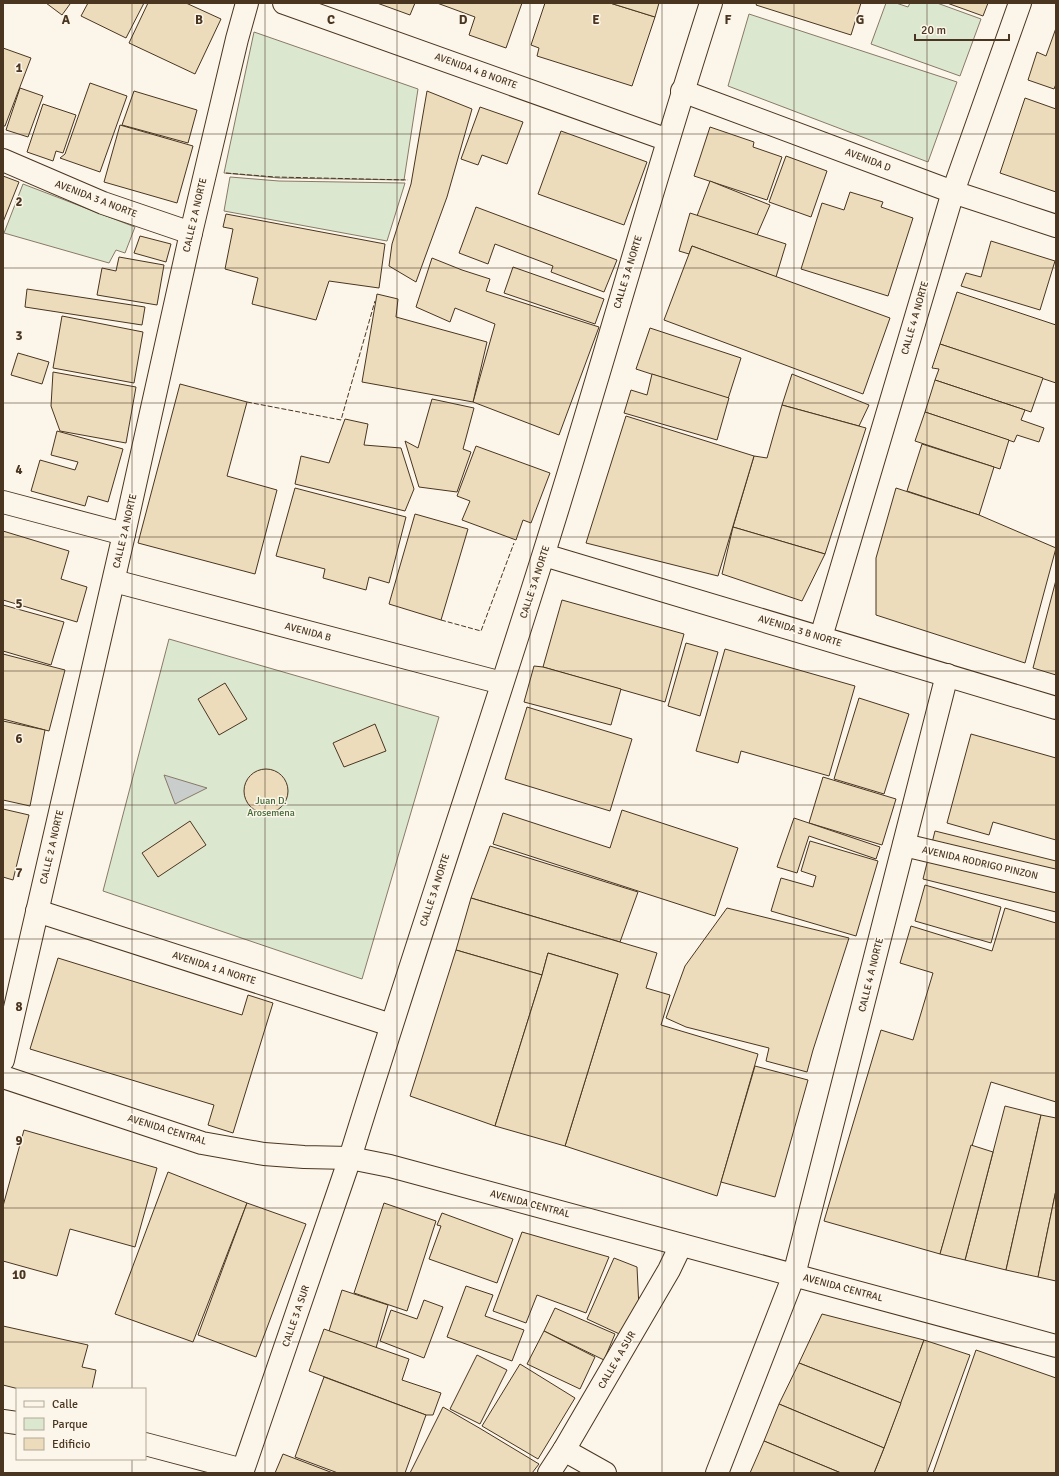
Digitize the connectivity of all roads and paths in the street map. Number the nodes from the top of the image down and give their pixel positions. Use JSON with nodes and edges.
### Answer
{"nodes":[{"id":1,"x":247,"y":3,"type":"edge"},
{"id":2,"x":284,"y":3,"type":"edge"},
{"id":3,"x":711,"y":3,"type":"edge"},
{"id":4,"x":1020,"y":3,"type":"edge"},
{"id":5,"x":682,"y":91,"type":"junction"},
{"id":6,"x":668,"y":140,"type":"junction"},
{"id":7,"x":3,"y":160,"type":"edge"},
{"id":8,"x":953,"y":192,"type":"junction"},
{"id":9,"x":1056,"y":226,"type":"edge"},
{"id":10,"x":191,"y":233,"type":"junction"},
{"id":11,"x":3,"y":502,"type":"edge"},
{"id":12,"x":124,"y":534,"type":"junction"},
{"id":13,"x":544,"y":555,"type":"junction"},
{"id":14,"x":114,"y":581,"type":"junction"},
{"id":15,"x":821,"y":637,"type":"junction"},
{"id":16,"x":947,"y":675,"type":"junction"},
{"id":17,"x":502,"y":683,"type":"junction"},
{"id":18,"x":1056,"y":708,"type":"edge"},
{"id":19,"x":904,"y":845,"type":"junction"},
{"id":20,"x":1056,"y":880,"type":"edge"},
{"id":21,"x":37,"y":911,"type":"junction"},
{"id":22,"x":392,"y":1025,"type":"junction"},
{"id":23,"x":3,"y":1060,"type":"edge"},
{"id":24,"x":3,"y":1077,"type":"edge"},
{"id":25,"x":350,"y":1158,"type":"junction"},
{"id":26,"x":383,"y":1164,"type":"junction"},
{"id":27,"x":341,"y":1184,"type":"junction"},
{"id":28,"x":681,"y":1245,"type":"junction"},
{"id":29,"x":794,"y":1275,"type":"junction"},
{"id":30,"x":1056,"y":1346,"type":"edge"},
{"id":31,"x":3,"y":1421,"type":"edge"},
{"id":32,"x":16,"y":1423,"type":"edge"},
{"id":33,"x":146,"y":1444,"type":"edge"},
{"id":34,"x":564,"y":1450,"type":"junction"},
{"id":35,"x":243,"y":1472,"type":"edge"},
{"id":36,"x":549,"y":1473,"type":"edge"},
{"id":37,"x":605,"y":1473,"type":"edge"},
{"id":38,"x":717,"y":1473,"type":"edge"}],
"edges":[{"from":1,"to":10,"type":"street","name":"CALLE 2 A NORTE"},
{"from":2,"to":6,"type":"street","name":"AVENIDA 4 B NORTE"},
{"from":3,"to":5,"type":"street","name":"CALLE 3 A NORTE"},
{"from":4,"to":8,"type":"street","name":"CALLE 4 A NORTE"},
{"from":5,"to":6,"type":"street","name":"CALLE 3 A NORTE"},
{"from":5,"to":8,"type":"street","name":"AVENIDA D"},
{"from":6,"to":13,"type":"street","name":"CALLE 3 A NORTE"},
{"from":7,"to":10,"type":"street","name":"AVENIDA 3 A NORTE"},
{"from":8,"to":9,"type":"street","name":"AVENIDA D"},
{"from":8,"to":15,"type":"street","name":"CALLE 4 A NORTE"},
{"from":10,"to":12,"type":"street","name":"CALLE 2 A NORTE"},
{"from":11,"to":12,"type":"street"},
{"from":12,"to":14,"type":"street","name":"CALLE 2 A NORTE"},
{"from":13,"to":15,"type":"street","name":"AVENIDA 3 B NORTE"},
{"from":13,"to":17,"type":"street","name":"CALLE 3 A NORTE"},
{"from":14,"to":17,"type":"street","name":"AVENIDA B"},
{"from":14,"to":21,"type":"street","name":"CALLE 2 A NORTE"},
{"from":15,"to":16,"type":"street","name":"AVENIDA 3 B NORTE"},
{"from":16,"to":18,"type":"street","name":"AVENIDA 3 B NORTE"},
{"from":16,"to":19,"type":"street","name":"CALLE 4 A NORTE"},
{"from":17,"to":22,"type":"street","name":"CALLE 3 A NORTE"},
{"from":19,"to":20,"type":"street","name":"AVENIDA RODRIGO PINZON"},
{"from":19,"to":29,"type":"street","name":"CALLE 4 A NORTE"},
{"from":21,"to":22,"type":"street","name":"AVENIDA 1 A NORTE"},
{"from":21,"to":23,"type":"street","name":"CALLE 2 A NORTE"},
{"from":22,"to":25,"type":"street","name":"CALLE 3 A NORTE"},
{"from":24,"to":25,"type":"street","name":"AVENIDA CENTRAL"},
{"from":25,"to":26,"type":"street","name":"AVENIDA CENTRAL"},
{"from":25,"to":27,"type":"street","name":"CALLE 3 A SUR"},
{"from":26,"to":27,"type":"street"},
{"from":26,"to":28,"type":"street","name":"AVENIDA CENTRAL"},
{"from":27,"to":35,"type":"street","name":"CALLE 3 A SUR"},
{"from":28,"to":29,"type":"street","name":"AVENIDA CENTRAL"},
{"from":28,"to":34,"type":"street","name":"CALLE 4 A SUR"},
{"from":29,"to":30,"type":"street","name":"AVENIDA CENTRAL"},
{"from":29,"to":38,"type":"street"},
{"from":31,"to":32,"type":"street"},
{"from":33,"to":35,"type":"street"},
{"from":34,"to":36,"type":"street","name":"CALLE 4 A SUR"},
{"from":34,"to":37,"type":"street"}]}
